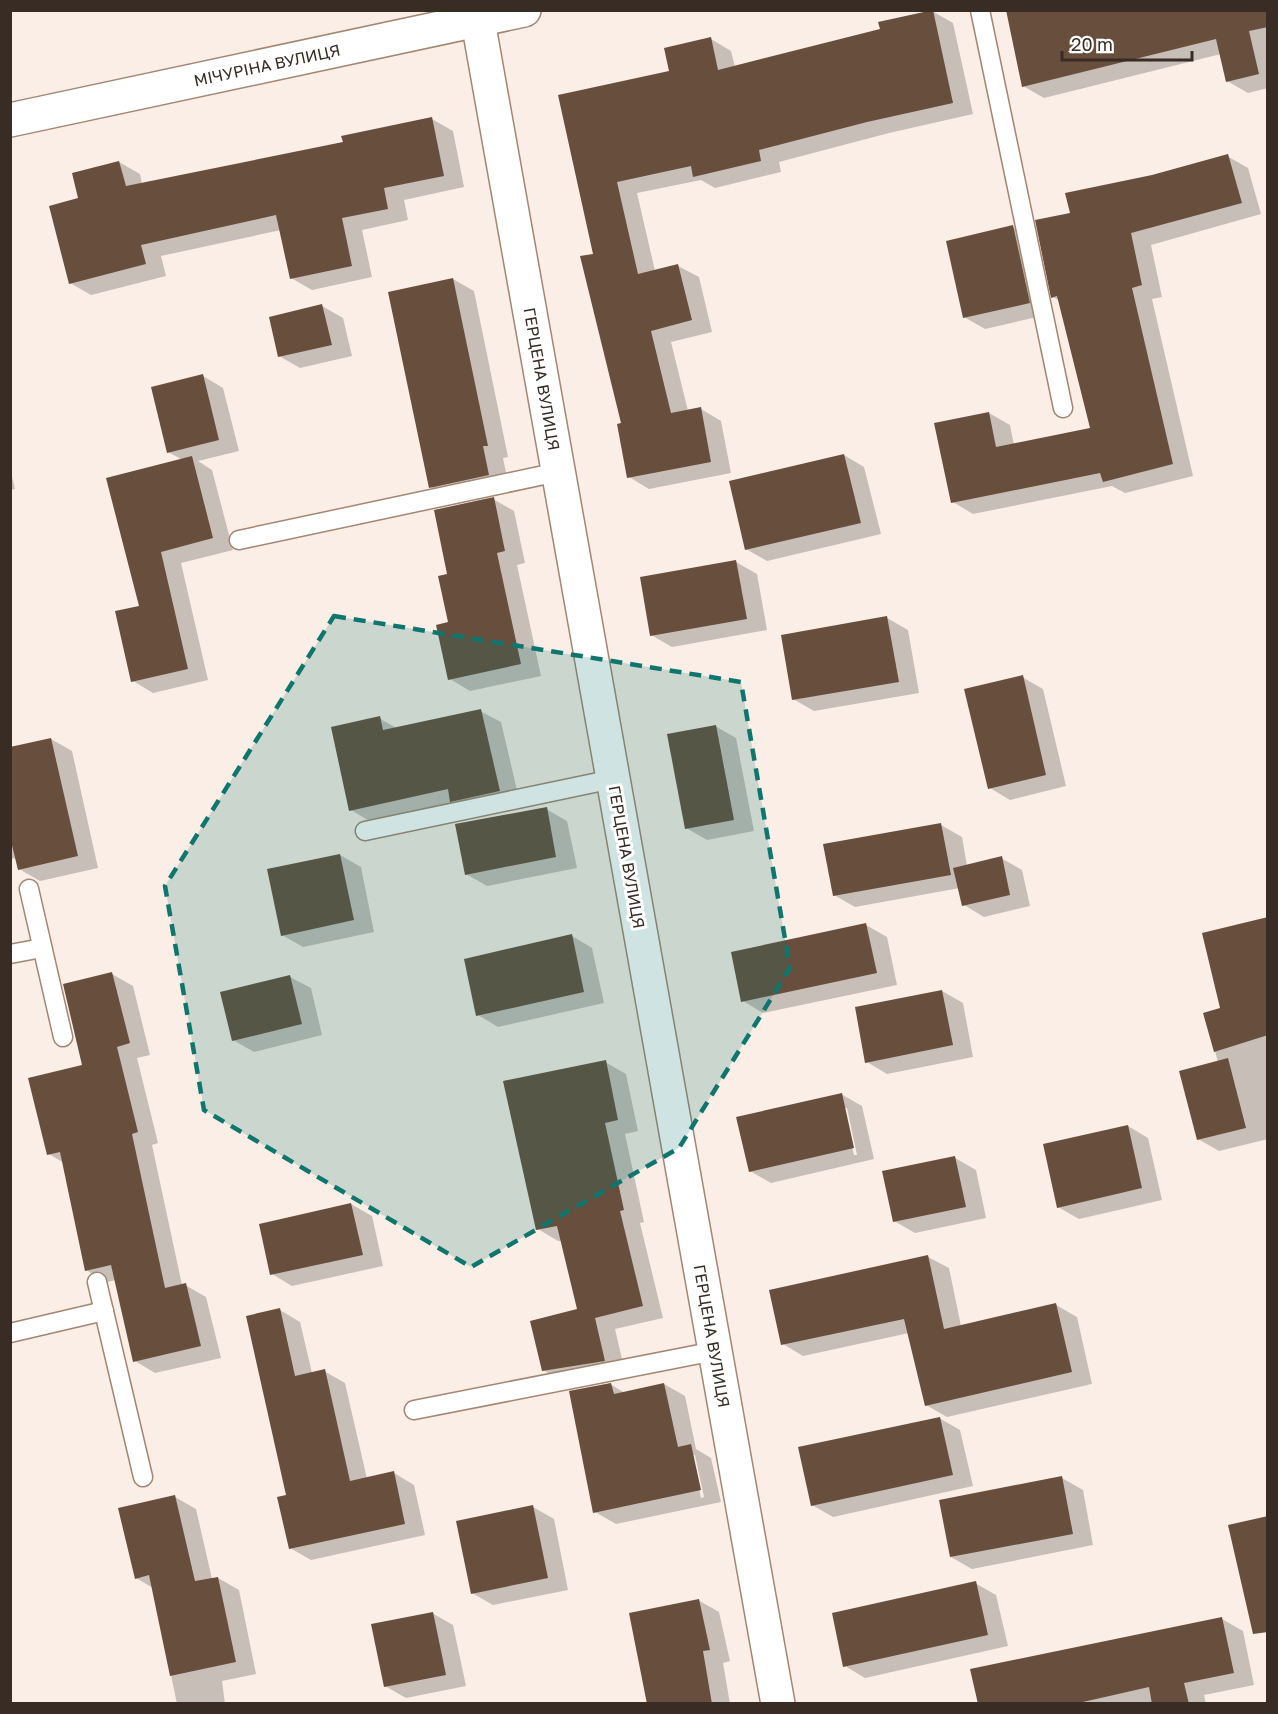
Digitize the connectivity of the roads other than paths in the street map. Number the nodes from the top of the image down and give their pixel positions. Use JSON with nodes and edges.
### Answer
{"nodes":[{"id":1,"x":524,"y":10,"type":"edge"},
{"id":2,"x":980,"y":10,"type":"edge"},
{"id":3,"x":477,"y":15,"type":"edge"},
{"id":4,"x":10,"y":120,"type":"edge"},
{"id":5,"x":1063,"y":408,"type":"dead end"},
{"id":6,"x":558,"y":472,"type":"junction"},
{"id":7,"x":239,"y":540,"type":"dead end"},
{"id":8,"x":613,"y":779,"type":"junction"},
{"id":9,"x":365,"y":831,"type":"dead end"},
{"id":10,"x":29,"y":889,"type":"dead end"},
{"id":11,"x":42,"y":948,"type":"junction"},
{"id":12,"x":10,"y":954,"type":"edge"},
{"id":13,"x":63,"y":1037,"type":"dead end"},
{"id":14,"x":97,"y":1282,"type":"dead end"},
{"id":15,"x":104,"y":1311,"type":"junction"},
{"id":16,"x":10,"y":1333,"type":"edge"},
{"id":17,"x":715,"y":1350,"type":"junction"},
{"id":18,"x":414,"y":1410,"type":"dead end"},
{"id":19,"x":143,"y":1477,"type":"dead end"},
{"id":20,"x":778,"y":1704,"type":"edge"}],
"edges":[{"from":1,"to":3,"type":"street","name":"МІЧУРІНА ВУЛИЦЯ"},
{"from":2,"to":5,"type":"lane"},
{"from":3,"to":4,"type":"street","name":"МІЧУРІНА ВУЛИЦЯ"},
{"from":3,"to":6,"type":"street","name":"ГЕРЦЕНА ВУЛИЦЯ"},
{"from":6,"to":7,"type":"lane"},
{"from":6,"to":8,"type":"street","name":"ГЕРЦЕНА ВУЛИЦЯ"},
{"from":8,"to":9,"type":"lane"},
{"from":8,"to":17,"type":"street","name":"ГЕРЦЕНА ВУЛИЦЯ"},
{"from":10,"to":11,"type":"lane"},
{"from":11,"to":12,"type":"lane"},
{"from":11,"to":13,"type":"lane"},
{"from":14,"to":15,"type":"lane"},
{"from":15,"to":16,"type":"lane"},
{"from":15,"to":19,"type":"lane"},
{"from":17,"to":18,"type":"lane"},
{"from":17,"to":20,"type":"street","name":"ГЕРЦЕНА ВУЛИЦЯ"}]}
